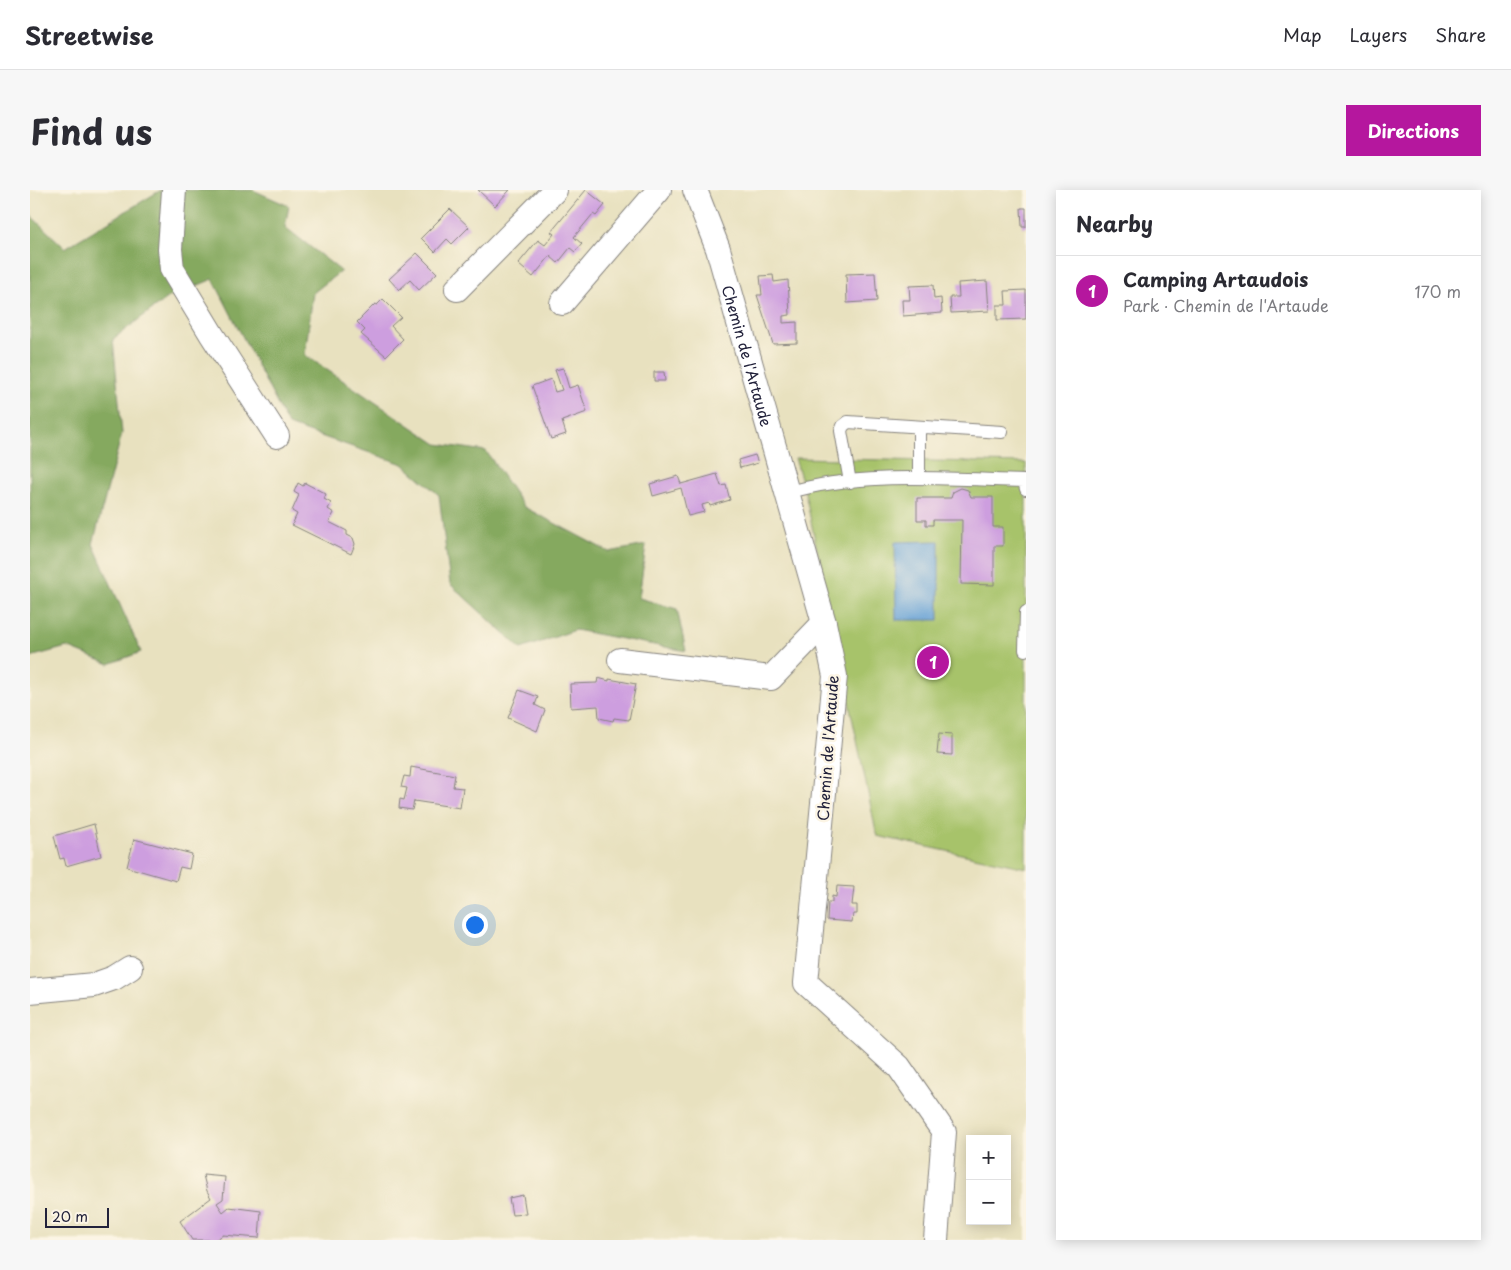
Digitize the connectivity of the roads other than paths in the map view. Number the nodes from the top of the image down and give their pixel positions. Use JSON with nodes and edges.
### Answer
{"nodes":[{"id":1,"x":174,"y":190,"type":"edge"},
{"id":2,"x":555,"y":190,"type":"edge"},
{"id":3,"x":659,"y":190,"type":"edge"},
{"id":4,"x":694,"y":190,"type":"edge"},
{"id":5,"x":457,"y":289,"type":"dead end"},
{"id":6,"x":562,"y":303,"type":"dead end"},
{"id":7,"x":919,"y":428,"type":"junction"},
{"id":8,"x":1002,"y":432,"type":"dead end"},
{"id":9,"x":277,"y":436,"type":"dead end"},
{"id":10,"x":919,"y":478,"type":"junction"},
{"id":11,"x":850,"y":482,"type":"junction"},
{"id":12,"x":1026,"y":489,"type":"edge"},
{"id":13,"x":787,"y":493,"type":"junction"},
{"id":14,"x":1026,"y":612,"type":"edge"},
{"id":15,"x":824,"y":623,"type":"junction"},
{"id":16,"x":1025,"y":650,"type":"edge"},
{"id":17,"x":620,"y":660,"type":"dead end"},
{"id":18,"x":130,"y":968,"type":"dead end"},
{"id":19,"x":30,"y":991,"type":"edge"},
{"id":20,"x":936,"y":1240,"type":"edge"}],
"edges":[{"from":1,"to":9,"type":"street"},
{"from":2,"to":5,"type":"street"},
{"from":3,"to":6,"type":"street"},
{"from":4,"to":13,"type":"street","name":"Chemin de l'Artaude"},
{"from":7,"to":8,"type":"lane"},
{"from":7,"to":10,"type":"lane"},
{"from":7,"to":11,"type":"lane"},
{"from":10,"to":11,"type":"lane"},
{"from":10,"to":12,"type":"lane"},
{"from":11,"to":13,"type":"lane"},
{"from":13,"to":15,"type":"street","name":"Chemin de l'Artaude"},
{"from":14,"to":16,"type":"lane"},
{"from":15,"to":17,"type":"street"},
{"from":15,"to":20,"type":"street","name":"Chemin de l'Artaude"},
{"from":18,"to":19,"type":"street"}]}
